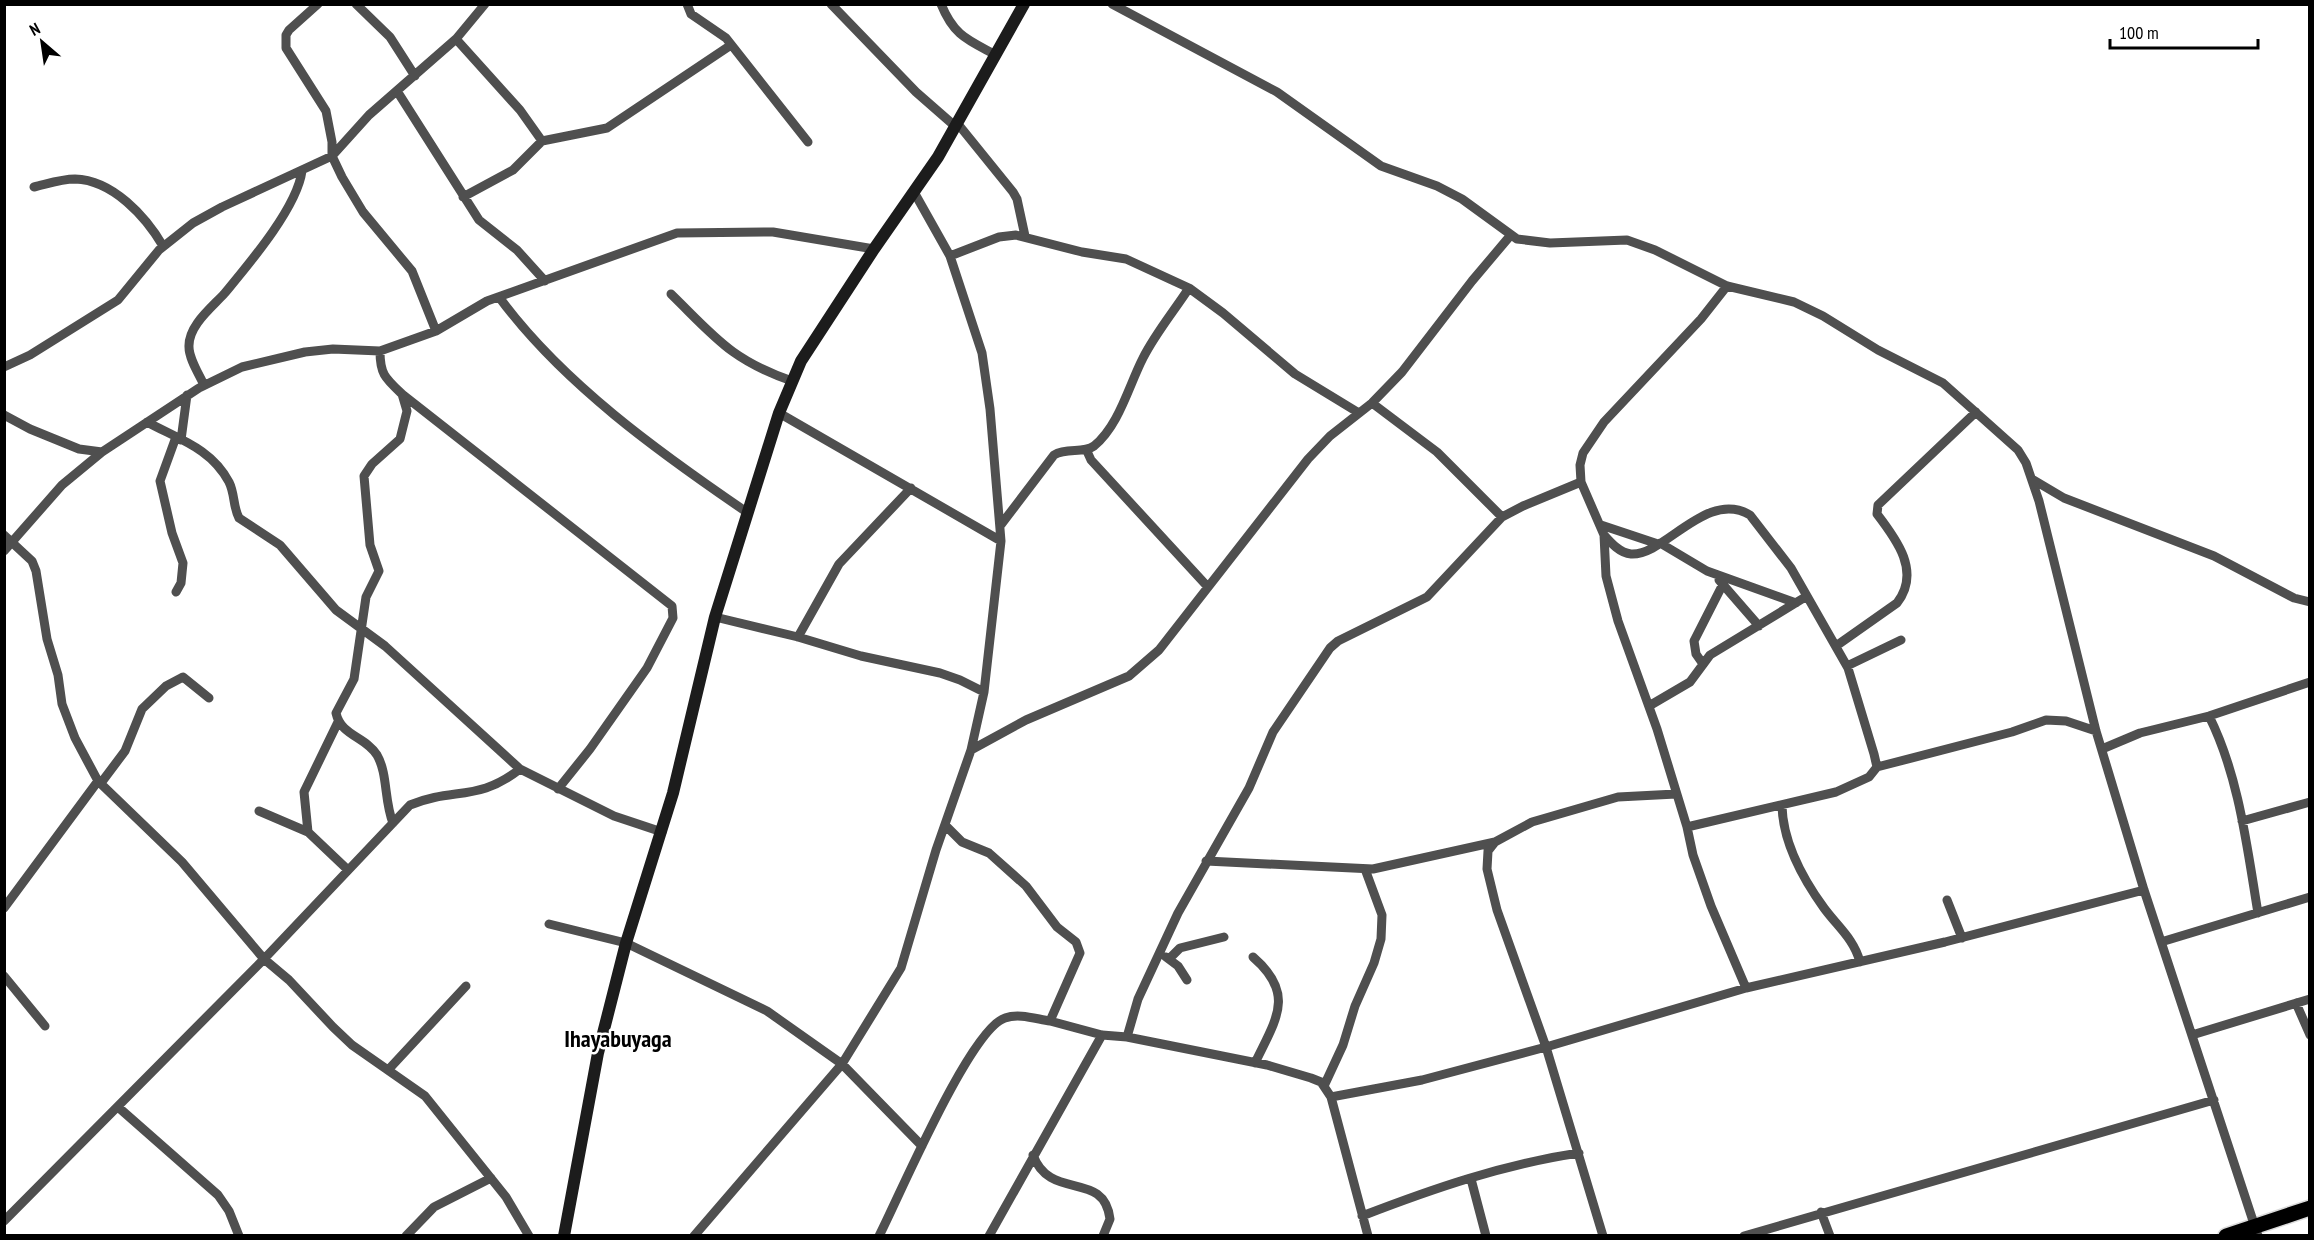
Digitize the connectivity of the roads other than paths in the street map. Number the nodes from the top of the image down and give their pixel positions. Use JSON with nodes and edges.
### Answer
{"nodes":[{"id":1,"x":318,"y":4,"type":"edge"},
{"id":2,"x":356,"y":4,"type":"edge"},
{"id":3,"x":485,"y":4,"type":"edge"},
{"id":4,"x":687,"y":4,"type":"edge"},
{"id":5,"x":831,"y":4,"type":"edge"},
{"id":6,"x":941,"y":4,"type":"edge"},
{"id":7,"x":1024,"y":4,"type":"edge"},
{"id":8,"x":1112,"y":4,"type":"edge"},
{"id":9,"x":456,"y":39,"type":"junction"},
{"id":10,"x":731,"y":45,"type":"junction"},
{"id":11,"x":996,"y":55,"type":"junction"},
{"id":12,"x":415,"y":76,"type":"junction"},
{"id":13,"x":397,"y":91,"type":"junction"},
{"id":14,"x":957,"y":126,"type":"junction"},
{"id":15,"x":542,"y":141,"type":"junction"},
{"id":16,"x":808,"y":142,"type":"dead end"},
{"id":17,"x":332,"y":156,"type":"junction"},
{"id":18,"x":302,"y":171,"type":"junction"},
{"id":19,"x":34,"y":188,"type":"dead end"},
{"id":20,"x":914,"y":192,"type":"junction"},
{"id":21,"x":462,"y":197,"type":"junction"},
{"id":22,"x":1025,"y":236,"type":"junction"},
{"id":23,"x":1510,"y":236,"type":"junction"},
{"id":24,"x":163,"y":246,"type":"junction"},
{"id":25,"x":874,"y":249,"type":"junction"},
{"id":26,"x":950,"y":256,"type":"junction"},
{"id":27,"x":545,"y":281,"type":"junction"},
{"id":28,"x":1727,"y":286,"type":"junction"},
{"id":29,"x":1189,"y":288,"type":"junction"},
{"id":30,"x":670,"y":294,"type":"dead end"},
{"id":31,"x":499,"y":297,"type":"junction"},
{"id":32,"x":436,"y":331,"type":"junction"},
{"id":33,"x":380,"y":351,"type":"junction"},
{"id":34,"x":4,"y":367,"type":"edge"},
{"id":35,"x":792,"y":381,"type":"junction"},
{"id":36,"x":204,"y":385,"type":"junction"},
{"id":37,"x":402,"y":394,"type":"junction"},
{"id":38,"x":187,"y":395,"type":"junction"},
{"id":39,"x":1372,"y":404,"type":"junction"},
{"id":40,"x":1359,"y":412,"type":"junction"},
{"id":41,"x":1976,"y":412,"type":"junction"},
{"id":42,"x":779,"y":413,"type":"junction"},
{"id":43,"x":4,"y":415,"type":"edge"},
{"id":44,"x":147,"y":422,"type":"junction"},
{"id":45,"x":179,"y":439,"type":"junction"},
{"id":46,"x":1086,"y":449,"type":"junction"},
{"id":47,"x":102,"y":452,"type":"junction"},
{"id":48,"x":2032,"y":479,"type":"junction"},
{"id":49,"x":1581,"y":482,"type":"junction"},
{"id":50,"x":911,"y":488,"type":"junction"},
{"id":51,"x":748,"y":513,"type":"junction"},
{"id":52,"x":1502,"y":518,"type":"junction"},
{"id":53,"x":1601,"y":525,"type":"junction"},
{"id":54,"x":1000,"y":526,"type":"junction"},
{"id":55,"x":1604,"y":536,"type":"junction"},
{"id":56,"x":9,"y":537,"type":"edge"},
{"id":57,"x":1001,"y":541,"type":"junction"},
{"id":58,"x":1659,"y":544,"type":"junction"},
{"id":59,"x":4,"y":551,"type":"edge"},
{"id":60,"x":1714,"y":573,"type":"junction"},
{"id":61,"x":1723,"y":584,"type":"junction"},
{"id":62,"x":1207,"y":586,"type":"junction"},
{"id":63,"x":176,"y":592,"type":"dead end"},
{"id":64,"x":1808,"y":596,"type":"junction"},
{"id":65,"x":2310,"y":602,"type":"edge"},
{"id":66,"x":1796,"y":603,"type":"junction"},
{"id":67,"x":715,"y":617,"type":"junction"},
{"id":68,"x":1759,"y":626,"type":"junction"},
{"id":69,"x":363,"y":630,"type":"junction"},
{"id":70,"x":798,"y":637,"type":"junction"},
{"id":71,"x":1901,"y":640,"type":"dead end"},
{"id":72,"x":1836,"y":646,"type":"junction"},
{"id":73,"x":1702,"y":664,"type":"junction"},
{"id":74,"x":1847,"y":666,"type":"junction"},
{"id":75,"x":2310,"y":682,"type":"edge"},
{"id":76,"x":984,"y":692,"type":"junction"},
{"id":77,"x":209,"y":698,"type":"dead end"},
{"id":78,"x":1649,"y":706,"type":"junction"},
{"id":79,"x":2209,"y":716,"type":"junction"},
{"id":80,"x":338,"y":722,"type":"junction"},
{"id":81,"x":2096,"y":731,"type":"junction"},
{"id":82,"x":2102,"y":748,"type":"junction"},
{"id":83,"x":971,"y":750,"type":"junction"},
{"id":84,"x":1877,"y":767,"type":"junction"},
{"id":85,"x":520,"y":769,"type":"junction"},
{"id":86,"x":99,"y":782,"type":"junction"},
{"id":87,"x":558,"y":789,"type":"junction"},
{"id":88,"x":1676,"y":794,"type":"junction"},
{"id":89,"x":2310,"y":802,"type":"edge"},
{"id":90,"x":1782,"y":806,"type":"junction"},
{"id":91,"x":259,"y":811,"type":"dead end"},
{"id":92,"x":2242,"y":821,"type":"junction"},
{"id":93,"x":393,"y":823,"type":"junction"},
{"id":94,"x":945,"y":825,"type":"junction"},
{"id":95,"x":1687,"y":827,"type":"junction"},
{"id":96,"x":308,"y":832,"type":"junction"},
{"id":97,"x":662,"y":832,"type":"junction"},
{"id":98,"x":1495,"y":842,"type":"junction"},
{"id":99,"x":1206,"y":861,"type":"junction"},
{"id":100,"x":1365,"y":869,"type":"junction"},
{"id":101,"x":348,"y":870,"type":"junction"},
{"id":102,"x":2144,"y":890,"type":"junction"},
{"id":103,"x":2310,"y":897,"type":"edge"},
{"id":104,"x":1947,"y":900,"type":"dead end"},
{"id":105,"x":4,"y":908,"type":"edge"},
{"id":106,"x":2258,"y":913,"type":"junction"},
{"id":107,"x":549,"y":924,"type":"dead end"},
{"id":108,"x":1224,"y":937,"type":"dead end"},
{"id":109,"x":1962,"y":938,"type":"junction"},
{"id":110,"x":2161,"y":942,"type":"junction"},
{"id":111,"x":626,"y":943,"type":"junction"},
{"id":112,"x":1158,"y":953,"type":"junction"},
{"id":113,"x":1253,"y":957,"type":"dead end"},
{"id":114,"x":264,"y":959,"type":"junction"},
{"id":115,"x":1169,"y":959,"type":"junction"},
{"id":116,"x":1860,"y":962,"type":"junction"},
{"id":117,"x":4,"y":975,"type":"edge"},
{"id":118,"x":1187,"y":980,"type":"dead end"},
{"id":119,"x":466,"y":986,"type":"dead end"},
{"id":120,"x":1746,"y":988,"type":"junction"},
{"id":121,"x":2310,"y":999,"type":"edge"},
{"id":122,"x":2296,"y":1003,"type":"junction"},
{"id":123,"x":1050,"y":1021,"type":"junction"},
{"id":124,"x":45,"y":1026,"type":"dead end"},
{"id":125,"x":1102,"y":1035,"type":"junction"},
{"id":126,"x":2192,"y":1035,"type":"junction"},
{"id":127,"x":2310,"y":1035,"type":"edge"},
{"id":128,"x":1127,"y":1037,"type":"junction"},
{"id":129,"x":1546,"y":1047,"type":"junction"},
{"id":130,"x":1255,"y":1062,"type":"junction"},
{"id":131,"x":842,"y":1064,"type":"junction"},
{"id":132,"x":389,"y":1069,"type":"junction"},
{"id":133,"x":1324,"y":1086,"type":"junction"},
{"id":134,"x":1331,"y":1097,"type":"junction"},
{"id":135,"x":2214,"y":1100,"type":"junction"},
{"id":136,"x":118,"y":1107,"type":"junction"},
{"id":137,"x":922,"y":1146,"type":"junction"},
{"id":138,"x":1579,"y":1153,"type":"junction"},
{"id":139,"x":1033,"y":1155,"type":"junction"},
{"id":140,"x":491,"y":1178,"type":"junction"},
{"id":141,"x":1472,"y":1179,"type":"junction"},
{"id":142,"x":2310,"y":1208,"type":"edge"},
{"id":143,"x":1821,"y":1212,"type":"junction"},
{"id":144,"x":1362,"y":1216,"type":"junction"},
{"id":145,"x":4,"y":1221,"type":"edge"},
{"id":146,"x":2256,"y":1231,"type":"edge"},
{"id":147,"x":239,"y":1236,"type":"edge"},
{"id":148,"x":406,"y":1236,"type":"edge"},
{"id":149,"x":529,"y":1236,"type":"edge"},
{"id":150,"x":564,"y":1236,"type":"edge"},
{"id":151,"x":694,"y":1236,"type":"edge"},
{"id":152,"x":879,"y":1236,"type":"edge"},
{"id":153,"x":989,"y":1236,"type":"edge"},
{"id":154,"x":1103,"y":1236,"type":"edge"},
{"id":155,"x":1368,"y":1236,"type":"edge"},
{"id":156,"x":1486,"y":1236,"type":"edge"},
{"id":157,"x":1603,"y":1236,"type":"edge"},
{"id":158,"x":1744,"y":1236,"type":"edge"},
{"id":159,"x":1830,"y":1236,"type":"edge"},
{"id":160,"x":2226,"y":1236,"type":"edge"}],
"edges":[{"from":1,"to":17,"type":"street"},
{"from":2,"to":12,"type":"street"},
{"from":3,"to":9,"type":"street"},
{"from":4,"to":10,"type":"street"},
{"from":5,"to":14,"type":"street"},
{"from":6,"to":11,"type":"street"},
{"from":7,"to":11,"type":"main road"},
{"from":8,"to":23,"type":"street"},
{"from":9,"to":12,"type":"street"},
{"from":9,"to":15,"type":"street"},
{"from":10,"to":15,"type":"street"},
{"from":10,"to":16,"type":"street"},
{"from":11,"to":14,"type":"main road"},
{"from":12,"to":13,"type":"street"},
{"from":13,"to":17,"type":"street"},
{"from":13,"to":21,"type":"street"},
{"from":14,"to":20,"type":"main road"},
{"from":14,"to":22,"type":"street"},
{"from":15,"to":21,"type":"street"},
{"from":17,"to":18,"type":"street"},
{"from":17,"to":32,"type":"street"},
{"from":18,"to":24,"type":"street"},
{"from":18,"to":36,"type":"street"},
{"from":19,"to":24,"type":"street"},
{"from":20,"to":25,"type":"main road"},
{"from":20,"to":26,"type":"street"},
{"from":21,"to":27,"type":"street"},
{"from":22,"to":26,"type":"street"},
{"from":22,"to":29,"type":"street"},
{"from":23,"to":28,"type":"street"},
{"from":23,"to":39,"type":"street"},
{"from":24,"to":34,"type":"street"},
{"from":25,"to":27,"type":"street"},
{"from":25,"to":35,"type":"main road"},
{"from":26,"to":54,"type":"street"},
{"from":27,"to":31,"type":"street"},
{"from":28,"to":41,"type":"street"},
{"from":28,"to":49,"type":"street"},
{"from":29,"to":40,"type":"street"},
{"from":29,"to":46,"type":"street"},
{"from":30,"to":35,"type":"street"},
{"from":31,"to":32,"type":"street"},
{"from":31,"to":51,"type":"street"},
{"from":32,"to":33,"type":"street"},
{"from":33,"to":36,"type":"street"},
{"from":33,"to":37,"type":"street"},
{"from":35,"to":42,"type":"main road"},
{"from":36,"to":38,"type":"street"},
{"from":37,"to":69,"type":"street"},
{"from":37,"to":87,"type":"street"},
{"from":38,"to":44,"type":"street"},
{"from":38,"to":45,"type":"street"},
{"from":39,"to":40,"type":"street"},
{"from":39,"to":52,"type":"street"},
{"from":40,"to":62,"type":"street"},
{"from":41,"to":48,"type":"street"},
{"from":41,"to":72,"type":"street"},
{"from":42,"to":50,"type":"street"},
{"from":42,"to":51,"type":"main road"},
{"from":43,"to":47,"type":"street"},
{"from":44,"to":45,"type":"street"},
{"from":44,"to":47,"type":"street"},
{"from":45,"to":63,"type":"street"},
{"from":45,"to":69,"type":"street"},
{"from":46,"to":54,"type":"street"},
{"from":46,"to":62,"type":"street"},
{"from":47,"to":56,"type":"street"},
{"from":48,"to":65,"type":"street"},
{"from":48,"to":81,"type":"street"},
{"from":49,"to":52,"type":"street"},
{"from":49,"to":53,"type":"street"},
{"from":50,"to":57,"type":"street"},
{"from":50,"to":70,"type":"street"},
{"from":51,"to":67,"type":"main road"},
{"from":52,"to":99,"type":"street"},
{"from":53,"to":55,"type":"street"},
{"from":53,"to":58,"type":"street"},
{"from":54,"to":57,"type":"street"},
{"from":55,"to":58,"type":"street"},
{"from":55,"to":78,"type":"street"},
{"from":56,"to":59,"type":"street"},
{"from":56,"to":86,"type":"street"},
{"from":57,"to":76,"type":"street"},
{"from":58,"to":60,"type":"street"},
{"from":58,"to":64,"type":"street"},
{"from":60,"to":61,"type":"street"},
{"from":60,"to":66,"type":"street"},
{"from":61,"to":68,"type":"street"},
{"from":61,"to":73,"type":"street"},
{"from":62,"to":83,"type":"street"},
{"from":64,"to":66,"type":"street"},
{"from":64,"to":72,"type":"street"},
{"from":66,"to":68,"type":"street"},
{"from":67,"to":70,"type":"street"},
{"from":67,"to":97,"type":"main road"},
{"from":68,"to":73,"type":"street"},
{"from":69,"to":80,"type":"street"},
{"from":69,"to":85,"type":"street"},
{"from":70,"to":76,"type":"street"},
{"from":71,"to":74,"type":"street"},
{"from":72,"to":74,"type":"street"},
{"from":73,"to":78,"type":"street"},
{"from":74,"to":84,"type":"street"},
{"from":75,"to":79,"type":"street"},
{"from":76,"to":83,"type":"street"},
{"from":77,"to":86,"type":"street"},
{"from":78,"to":88,"type":"street"},
{"from":79,"to":82,"type":"street"},
{"from":79,"to":92,"type":"street"},
{"from":80,"to":93,"type":"street"},
{"from":80,"to":96,"type":"street"},
{"from":81,"to":82,"type":"street"},
{"from":81,"to":84,"type":"street"},
{"from":82,"to":102,"type":"street"},
{"from":83,"to":94,"type":"street"},
{"from":84,"to":90,"type":"street"},
{"from":85,"to":87,"type":"street"},
{"from":85,"to":93,"type":"street"},
{"from":86,"to":105,"type":"street"},
{"from":86,"to":114,"type":"street"},
{"from":87,"to":97,"type":"street"},
{"from":88,"to":95,"type":"street"},
{"from":88,"to":98,"type":"street"},
{"from":89,"to":92,"type":"street"},
{"from":90,"to":95,"type":"street"},
{"from":90,"to":116,"type":"street"},
{"from":91,"to":96,"type":"street"},
{"from":92,"to":106,"type":"street"},
{"from":93,"to":101,"type":"street"},
{"from":94,"to":123,"type":"street"},
{"from":94,"to":131,"type":"street"},
{"from":95,"to":120,"type":"street"},
{"from":96,"to":101,"type":"street"},
{"from":97,"to":111,"type":"main road"},
{"from":98,"to":100,"type":"street"},
{"from":98,"to":129,"type":"street"},
{"from":99,"to":100,"type":"street"},
{"from":99,"to":112,"type":"street"},
{"from":100,"to":133,"type":"street"},
{"from":101,"to":114,"type":"street"},
{"from":102,"to":109,"type":"street"},
{"from":102,"to":110,"type":"street"},
{"from":103,"to":106,"type":"street"},
{"from":104,"to":109,"type":"street"},
{"from":106,"to":110,"type":"street"},
{"from":107,"to":111,"type":"street"},
{"from":108,"to":115,"type":"street"},
{"from":109,"to":116,"type":"street"},
{"from":110,"to":126,"type":"street"},
{"from":111,"to":131,"type":"street"},
{"from":111,"to":150,"type":"main road"},
{"from":112,"to":115,"type":"street"},
{"from":112,"to":128,"type":"street"},
{"from":113,"to":130,"type":"street"},
{"from":114,"to":132,"type":"street"},
{"from":114,"to":136,"type":"street"},
{"from":115,"to":118,"type":"street"},
{"from":116,"to":120,"type":"street"},
{"from":117,"to":124,"type":"street"},
{"from":119,"to":132,"type":"street"},
{"from":120,"to":129,"type":"street"},
{"from":121,"to":122,"type":"street"},
{"from":122,"to":126,"type":"street"},
{"from":122,"to":127,"type":"street"},
{"from":123,"to":125,"type":"street"},
{"from":123,"to":137,"type":"street"},
{"from":125,"to":128,"type":"street"},
{"from":125,"to":139,"type":"street"},
{"from":126,"to":135,"type":"street"},
{"from":128,"to":130,"type":"street"},
{"from":129,"to":134,"type":"street"},
{"from":129,"to":138,"type":"street"},
{"from":130,"to":133,"type":"street"},
{"from":131,"to":137,"type":"street"},
{"from":131,"to":151,"type":"street"},
{"from":132,"to":140,"type":"street"},
{"from":133,"to":134,"type":"street"},
{"from":134,"to":144,"type":"street"},
{"from":135,"to":143,"type":"street"},
{"from":135,"to":146,"type":"street"},
{"from":136,"to":145,"type":"street"},
{"from":136,"to":147,"type":"street"},
{"from":137,"to":152,"type":"street"},
{"from":138,"to":141,"type":"street"},
{"from":138,"to":157,"type":"street"},
{"from":139,"to":153,"type":"street"},
{"from":139,"to":154,"type":"street"},
{"from":140,"to":148,"type":"street"},
{"from":140,"to":149,"type":"street"},
{"from":141,"to":144,"type":"street"},
{"from":141,"to":156,"type":"street"},
{"from":142,"to":146,"type":"highway"},
{"from":143,"to":158,"type":"street"},
{"from":143,"to":159,"type":"street"},
{"from":144,"to":155,"type":"street"},
{"from":146,"to":160,"type":"highway"}]}
